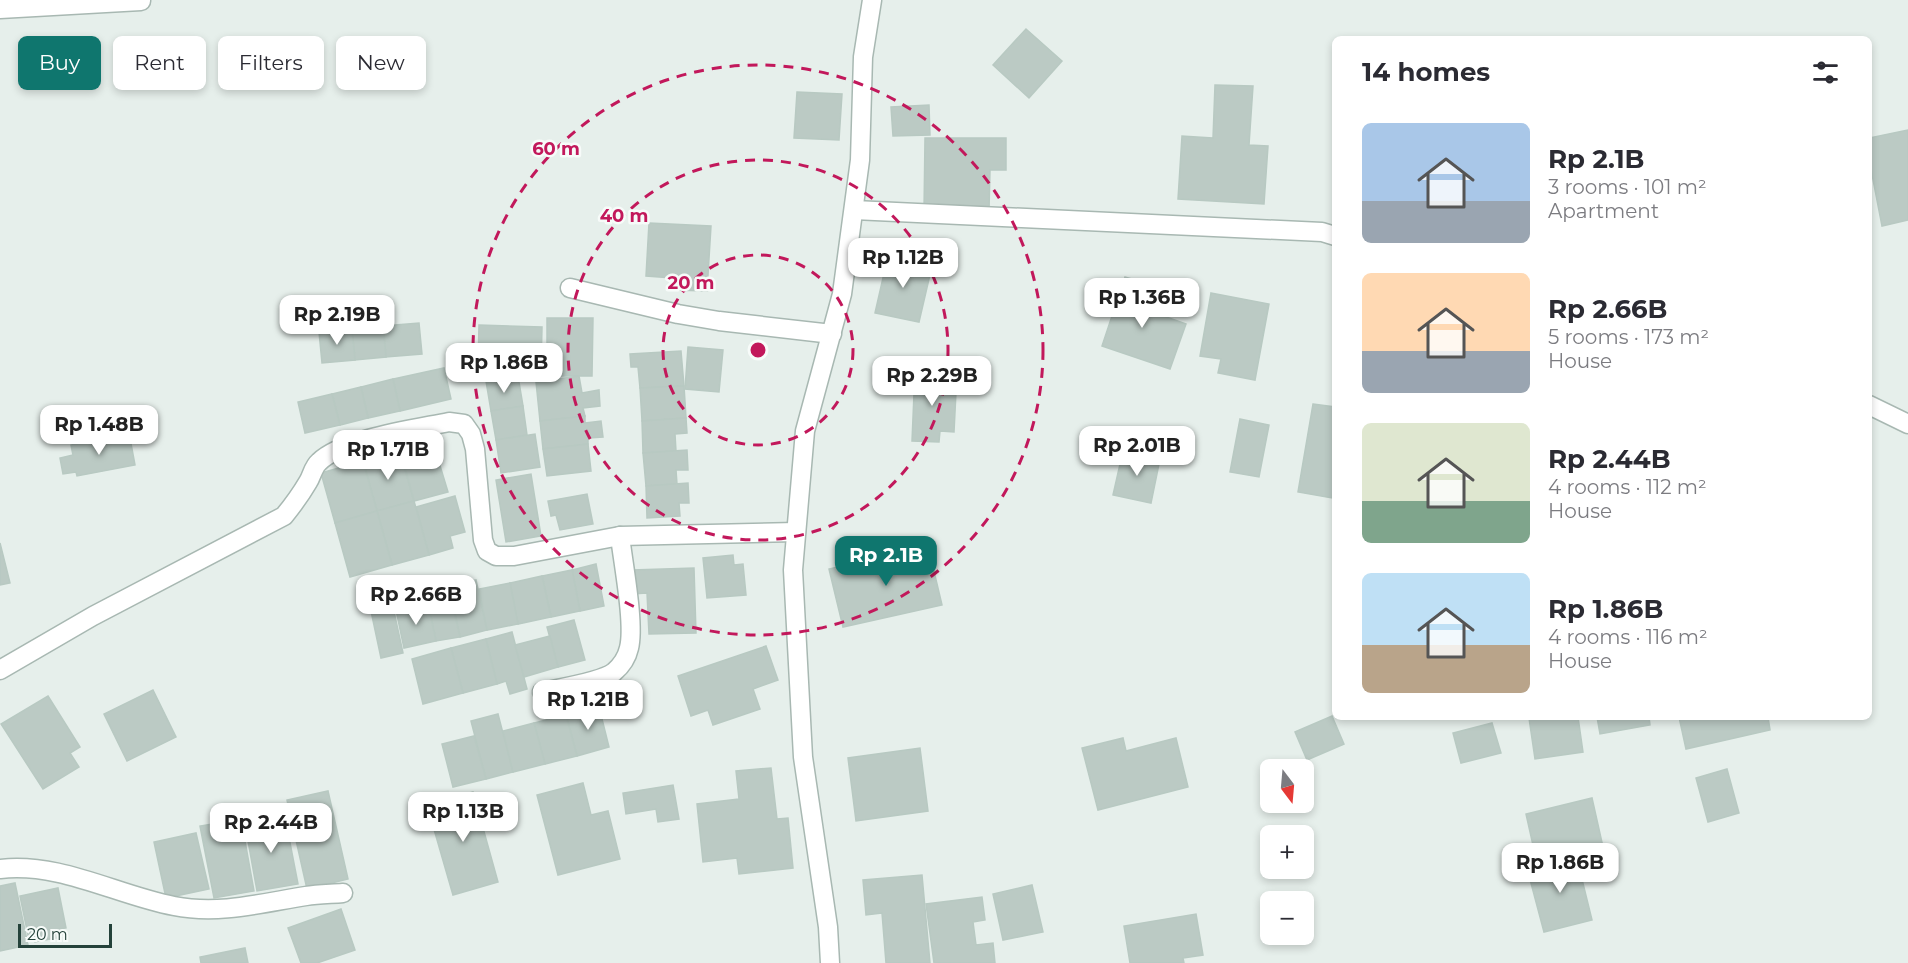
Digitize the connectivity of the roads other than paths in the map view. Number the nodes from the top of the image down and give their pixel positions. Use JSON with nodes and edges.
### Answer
{"nodes":[{"id":1,"x":872,"y":0,"type":"edge"},
{"id":2,"x":141,"y":1,"type":"edge"},
{"id":3,"x":0,"y":9,"type":"edge"},
{"id":4,"x":854,"y":210,"type":"junction"},
{"id":5,"x":1332,"y":235,"type":"edge"},
{"id":6,"x":570,"y":288,"type":"dead end"},
{"id":7,"x":832,"y":334,"type":"junction"},
{"id":8,"x":1872,"y":406,"type":"edge"},
{"id":9,"x":1908,"y":424,"type":"edge"},
{"id":10,"x":796,"y":532,"type":"junction"},
{"id":11,"x":620,"y":536,"type":"junction"},
{"id":12,"x":0,"y":670,"type":"edge"},
{"id":13,"x":542,"y":692,"type":"dead end"},
{"id":14,"x":0,"y":869,"type":"edge"},
{"id":15,"x":343,"y":892,"type":"dead end"},
{"id":16,"x":830,"y":963,"type":"edge"}],
"edges":[{"from":1,"to":4,"type":"street"},
{"from":2,"to":3,"type":"street"},
{"from":4,"to":5,"type":"street"},
{"from":4,"to":7,"type":"street"},
{"from":6,"to":7,"type":"street"},
{"from":7,"to":10,"type":"street"},
{"from":8,"to":9,"type":"street"},
{"from":10,"to":11,"type":"street"},
{"from":10,"to":16,"type":"street"},
{"from":11,"to":12,"type":"street"},
{"from":11,"to":13,"type":"street"},
{"from":14,"to":15,"type":"street"}]}
